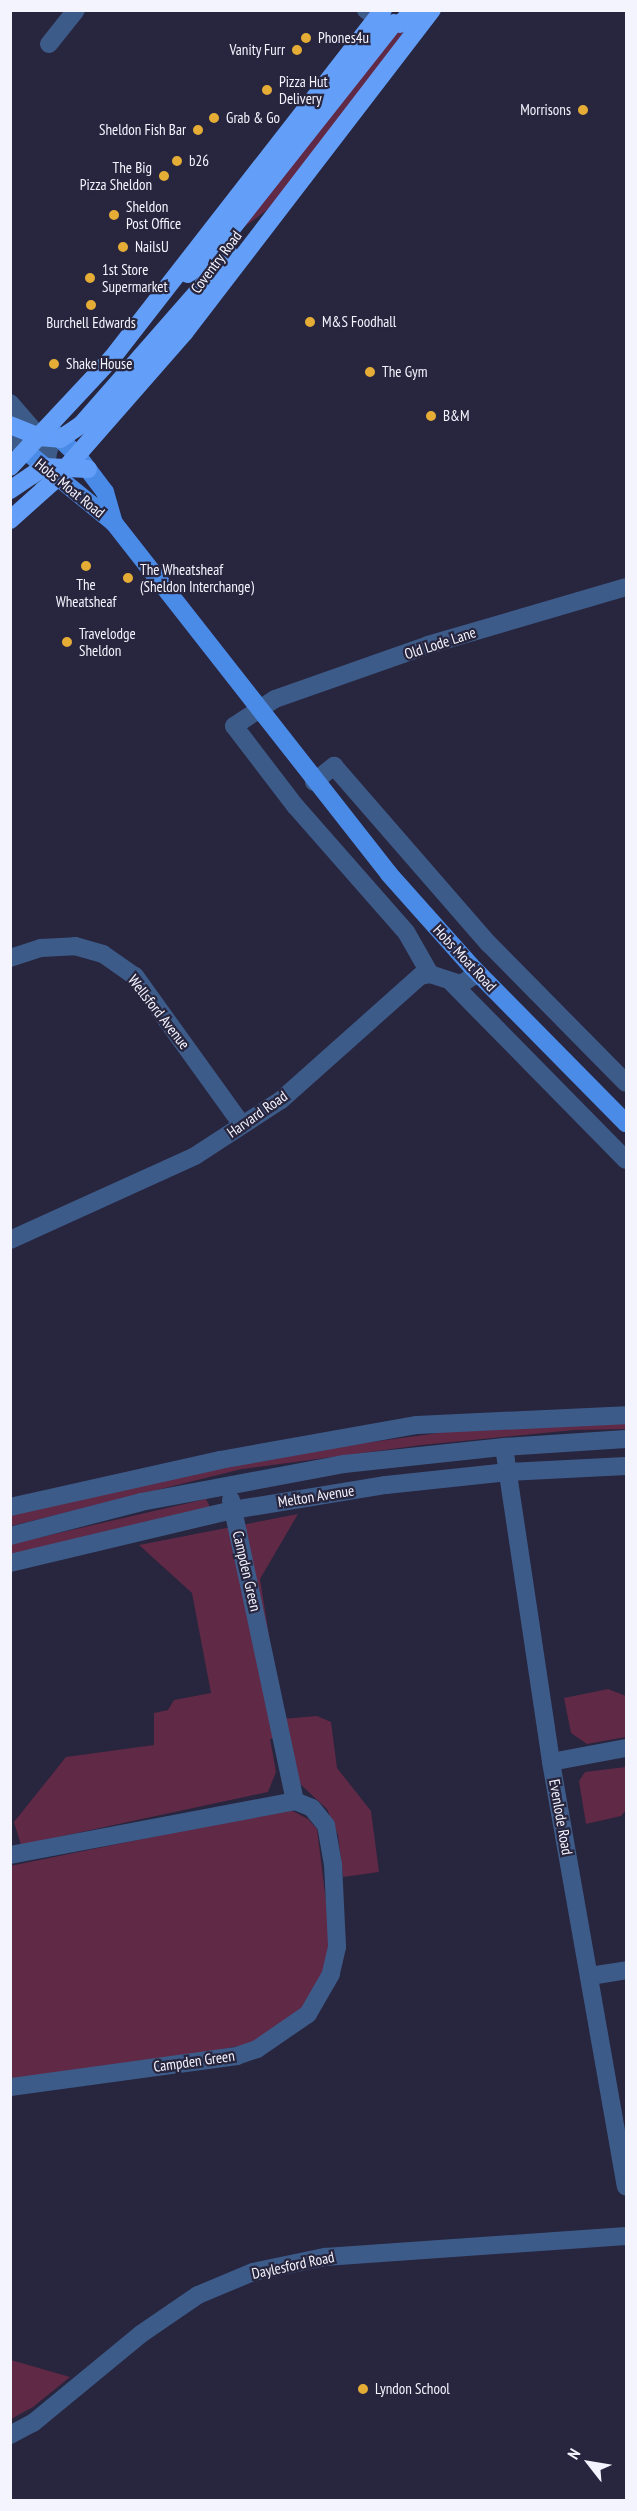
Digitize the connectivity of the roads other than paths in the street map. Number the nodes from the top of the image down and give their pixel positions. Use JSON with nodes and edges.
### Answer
{"nodes":[{"id":1,"x":76,"y":10,"type":"edge"},
{"id":2,"x":414,"y":10,"type":"edge"},
{"id":3,"x":432,"y":10,"type":"edge"},
{"id":4,"x":389,"y":20,"type":"edge"},
{"id":5,"x":49,"y":44,"type":"dead end"},
{"id":6,"x":251,"y":245,"type":"junction"},
{"id":7,"x":10,"y":402,"type":"edge"},
{"id":8,"x":62,"y":412,"type":"joint"},
{"id":9,"x":10,"y":425,"type":"edge"},
{"id":10,"x":49,"y":434,"type":"junction"},
{"id":11,"x":10,"y":435,"type":"edge"},
{"id":12,"x":27,"y":452,"type":"junction"},
{"id":13,"x":10,"y":467,"type":"edge"},
{"id":14,"x":67,"y":468,"type":"junction"},
{"id":15,"x":10,"y":490,"type":"edge"},
{"id":16,"x":41,"y":492,"type":"joint"},
{"id":17,"x":10,"y":520,"type":"edge"},
{"id":18,"x":114,"y":523,"type":"junction"},
{"id":19,"x":627,"y":587,"type":"edge"},
{"id":20,"x":258,"y":711,"type":"junction"},
{"id":21,"x":314,"y":782,"type":"junction"},
{"id":22,"x":423,"y":913,"type":"junction"},
{"id":23,"x":406,"y":932,"type":"junction"},
{"id":24,"x":10,"y":958,"type":"edge"},
{"id":25,"x":478,"y":973,"type":"junction"},
{"id":26,"x":430,"y":974,"type":"junction"},
{"id":27,"x":452,"y":983,"type":"junction"},
{"id":28,"x":627,"y":1083,"type":"edge"},
{"id":29,"x":627,"y":1123,"type":"edge"},
{"id":30,"x":242,"y":1125,"type":"junction"},
{"id":31,"x":627,"y":1160,"type":"edge"},
{"id":32,"x":10,"y":1240,"type":"edge"},
{"id":33,"x":627,"y":1414,"type":"edge"},
{"id":34,"x":627,"y":1439,"type":"edge"},
{"id":35,"x":504,"y":1447,"type":"junction"},
{"id":36,"x":627,"y":1466,"type":"edge"},
{"id":37,"x":508,"y":1472,"type":"junction"},
{"id":38,"x":229,"y":1484,"type":"junction"},
{"id":39,"x":10,"y":1507,"type":"edge"},
{"id":40,"x":232,"y":1510,"type":"junction"},
{"id":41,"x":10,"y":1536,"type":"edge"},
{"id":42,"x":10,"y":1563,"type":"edge"},
{"id":43,"x":627,"y":1748,"type":"edge"},
{"id":44,"x":551,"y":1762,"type":"junction"},
{"id":45,"x":295,"y":1800,"type":"junction"},
{"id":46,"x":10,"y":1855,"type":"edge"},
{"id":47,"x":627,"y":1970,"type":"edge"},
{"id":48,"x":590,"y":1976,"type":"junction"},
{"id":49,"x":10,"y":2087,"type":"edge"},
{"id":50,"x":627,"y":2186,"type":"edge"},
{"id":51,"x":627,"y":2236,"type":"edge"},
{"id":52,"x":10,"y":2435,"type":"edge"}],
"edges":[{"from":1,"to":5,"type":"street"},
{"from":2,"to":4,"type":"highway"},
{"from":3,"to":4,"type":"highway","name":"Coventry Road"},
{"from":4,"to":6,"type":"highway","name":"Coventry Road"},
{"from":4,"to":8,"type":"highway"},
{"from":6,"to":10,"type":"highway"},
{"from":6,"to":14,"type":"highway","name":"Coventry Road"},
{"from":7,"to":10,"type":"street"},
{"from":8,"to":10,"type":"main road"},
{"from":9,"to":10,"type":"highway"},
{"from":10,"to":12,"type":"highway"},
{"from":10,"to":14,"type":"main road","name":"Hobs Moat Road"},
{"from":10,"to":14,"type":"street"},
{"from":11,"to":12,"type":"street"},
{"from":12,"to":13,"type":"highway"},
{"from":12,"to":14,"type":"main road","name":"Hobs Moat Road"},
{"from":14,"to":15,"type":"highway","name":"Coventry Road"},
{"from":14,"to":16,"type":"street"},
{"from":14,"to":18,"type":"main road","name":"Hobs Moat Road"},
{"from":14,"to":18,"type":"main road","name":"Hobs Moat Road"},
{"from":16,"to":17,"type":"highway"},
{"from":18,"to":20,"type":"main road","name":"Hobs Moat Road"},
{"from":19,"to":20,"type":"street","name":"Old Lode Lane"},
{"from":20,"to":21,"type":"main road","name":"Hobs Moat Road"},
{"from":20,"to":23,"type":"street","name":"Hobs Moat Road"},
{"from":21,"to":22,"type":"main road","name":"Hobs Moat Road"},
{"from":21,"to":28,"type":"street","name":"Hobs Moat Road"},
{"from":22,"to":23,"type":"street"},
{"from":22,"to":25,"type":"main road","name":"Hobs Moat Road"},
{"from":23,"to":26,"type":"street","name":"Hobs Moat Road"},
{"from":24,"to":30,"type":"street","name":"Wellsford Avenue"},
{"from":25,"to":27,"type":"street"},
{"from":25,"to":29,"type":"main road","name":"Hobs Moat Road"},
{"from":26,"to":27,"type":"street"},
{"from":26,"to":30,"type":"street","name":"Harvard Road"},
{"from":27,"to":31,"type":"street","name":"Hobs Moat Road"},
{"from":30,"to":32,"type":"street","name":"Harvard Road"},
{"from":33,"to":39,"type":"street"},
{"from":34,"to":35,"type":"street","name":"Melton Avenue"},
{"from":35,"to":37,"type":"street","name":"Evenlode Road"},
{"from":35,"to":38,"type":"street","name":"Melton Avenue"},
{"from":36,"to":37,"type":"street","name":"Melton Avenue"},
{"from":37,"to":40,"type":"street","name":"Melton Avenue"},
{"from":37,"to":44,"type":"street","name":"Evenlode Road"},
{"from":38,"to":40,"type":"street","name":"Campden Green"},
{"from":38,"to":41,"type":"street","name":"Melton Avenue"},
{"from":40,"to":42,"type":"street","name":"Melton Avenue"},
{"from":40,"to":45,"type":"street","name":"Campden Green"},
{"from":43,"to":44,"type":"street"},
{"from":44,"to":48,"type":"street","name":"Evenlode Road"},
{"from":45,"to":46,"type":"street"},
{"from":45,"to":49,"type":"street","name":"Campden Green"},
{"from":47,"to":48,"type":"street"},
{"from":48,"to":50,"type":"street","name":"Evenlode Road"},
{"from":51,"to":52,"type":"street","name":"Daylesford Road"}]}
